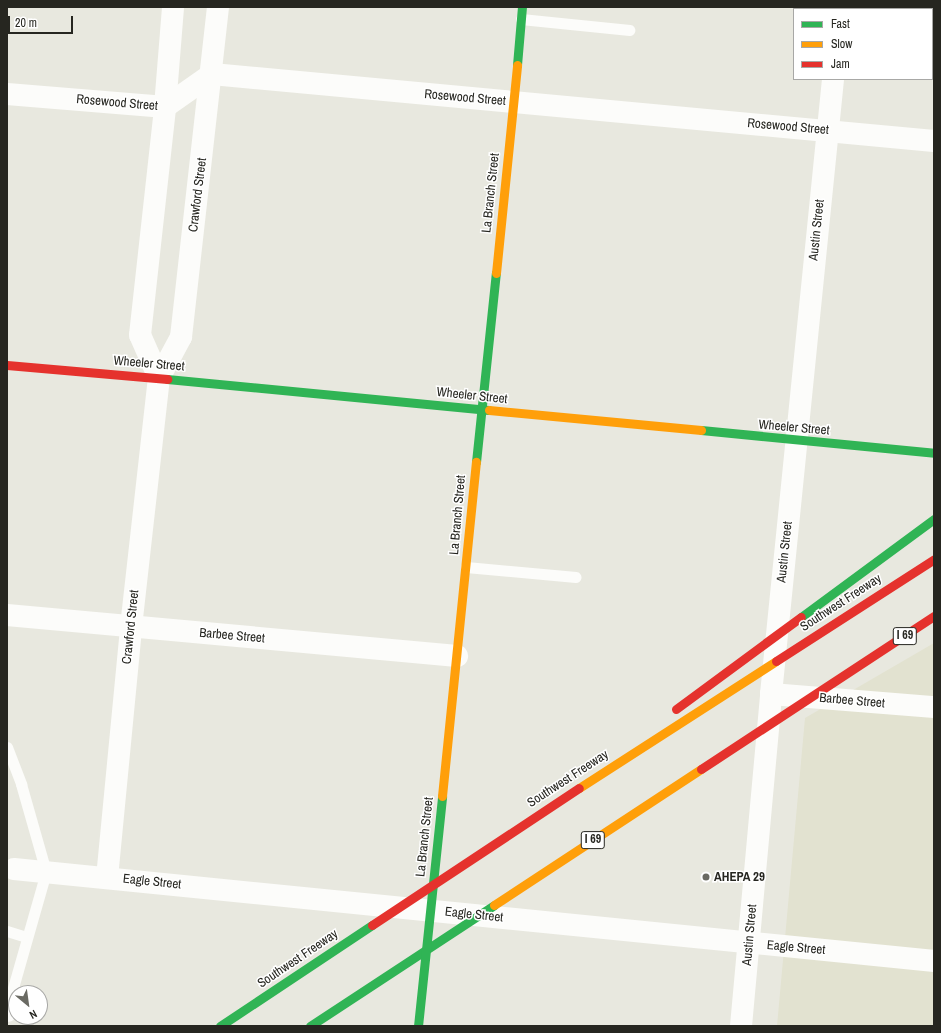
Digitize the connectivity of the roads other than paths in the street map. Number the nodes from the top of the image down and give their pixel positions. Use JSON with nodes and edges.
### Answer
{"nodes":[{"id":1,"x":173,"y":7,"type":"edge"},
{"id":2,"x":218,"y":7,"type":"edge"},
{"id":3,"x":522,"y":7,"type":"edge"},
{"id":4,"x":521,"y":19,"type":"junction"},
{"id":5,"x":629,"y":30,"type":"dead end"},
{"id":6,"x":212,"y":74,"type":"junction"},
{"id":7,"x":833,"y":80,"type":"edge"},
{"id":8,"x":7,"y":94,"type":"edge"},
{"id":9,"x":514,"y":102,"type":"junction"},
{"id":10,"x":164,"y":107,"type":"junction"},
{"id":11,"x":827,"y":131,"type":"junction"},
{"id":12,"x":934,"y":141,"type":"edge"},
{"id":13,"x":7,"y":365,"type":"edge"},
{"id":14,"x":159,"y":378,"type":"junction"},
{"id":15,"x":480,"y":410,"type":"junction"},
{"id":16,"x":796,"y":441,"type":"junction"},
{"id":17,"x":934,"y":453,"type":"edge"},
{"id":18,"x":934,"y":519,"type":"edge"},
{"id":19,"x":934,"y":559,"type":"edge"},
{"id":20,"x":466,"y":567,"type":"junction"},
{"id":21,"x":576,"y":577,"type":"dead end"},
{"id":22,"x":7,"y":614,"type":"edge"},
{"id":23,"x":934,"y":616,"type":"edge"},
{"id":24,"x":934,"y":622,"type":"edge"},
{"id":25,"x":130,"y":627,"type":"junction"},
{"id":26,"x":876,"y":655,"type":"junction"},
{"id":27,"x":457,"y":656,"type":"junction"},
{"id":28,"x":770,"y":694,"type":"junction"},
{"id":29,"x":934,"y":707,"type":"edge"},
{"id":30,"x":668,"y":715,"type":"dead end"},
{"id":31,"x":7,"y":747,"type":"edge"},
{"id":32,"x":623,"y":748,"type":"dead end"},
{"id":33,"x":503,"y":837,"type":"junction"},
{"id":34,"x":14,"y":869,"type":"dead end"},
{"id":35,"x":46,"y":872,"type":"junction"},
{"id":36,"x":107,"y":878,"type":"junction"},
{"id":37,"x":430,"y":910,"type":"junction"},
{"id":38,"x":7,"y":931,"type":"edge"},
{"id":39,"x":28,"y":937,"type":"junction"},
{"id":40,"x":749,"y":943,"type":"junction"},
{"id":41,"x":934,"y":961,"type":"edge"},
{"id":42,"x":7,"y":1010,"type":"edge"},
{"id":43,"x":220,"y":1026,"type":"edge"},
{"id":44,"x":310,"y":1026,"type":"edge"},
{"id":45,"x":418,"y":1026,"type":"edge"},
{"id":46,"x":741,"y":1026,"type":"edge"}],
"edges":[{"from":1,"to":10,"type":"street"},
{"from":2,"to":6,"type":"street","name":"Crawford Street"},
{"from":3,"to":4,"type":"main road","name":"La Branch Street"},
{"from":4,"to":5,"type":"lane"},
{"from":4,"to":9,"type":"main road","name":"La Branch Street"},
{"from":6,"to":9,"type":"street","name":"Rosewood Street"},
{"from":6,"to":10,"type":"street","name":"Rosewood Street"},
{"from":6,"to":14,"type":"street","name":"Crawford Street"},
{"from":7,"to":11,"type":"street","name":"Austin Street"},
{"from":8,"to":10,"type":"street","name":"Rosewood Street"},
{"from":9,"to":11,"type":"street","name":"Rosewood Street"},
{"from":9,"to":15,"type":"main road","name":"La Branch Street"},
{"from":10,"to":14,"type":"street"},
{"from":11,"to":12,"type":"street","name":"Rosewood Street"},
{"from":11,"to":16,"type":"street","name":"Austin Street"},
{"from":13,"to":14,"type":"main road","name":"Wheeler Street"},
{"from":14,"to":15,"type":"main road","name":"Wheeler Street"},
{"from":14,"to":25,"type":"street","name":"Crawford Street"},
{"from":15,"to":16,"type":"main road","name":"Wheeler Street"},
{"from":15,"to":20,"type":"main road","name":"La Branch Street"},
{"from":16,"to":17,"type":"main road","name":"Wheeler Street"},
{"from":16,"to":28,"type":"street","name":"Austin Street"},
{"from":18,"to":30,"type":"main road"},
{"from":19,"to":33,"type":"main road","name":"Southwest Freeway"},
{"from":20,"to":21,"type":"lane"},
{"from":20,"to":27,"type":"main road","name":"La Branch Street"},
{"from":22,"to":25,"type":"street","name":"Barbee Street"},
{"from":23,"to":26,"type":"main road","number":"I 69"},
{"from":24,"to":26,"type":"main road"},
{"from":25,"to":27,"type":"street","name":"Barbee Street"},
{"from":25,"to":36,"type":"street","name":"Crawford Street"},
{"from":26,"to":44,"type":"main road","number":"I 69"},
{"from":27,"to":37,"type":"main road","name":"La Branch Street"},
{"from":28,"to":29,"type":"street","name":"Barbee Street"},
{"from":28,"to":40,"type":"street","name":"Austin Street"},
{"from":31,"to":35,"type":"lane"},
{"from":32,"to":33,"type":"main road"},
{"from":33,"to":43,"type":"main road","name":"Southwest Freeway"},
{"from":34,"to":35,"type":"street","name":"Eagle Street"},
{"from":35,"to":36,"type":"street","name":"Eagle Street"},
{"from":35,"to":39,"type":"lane"},
{"from":36,"to":37,"type":"street","name":"Eagle Street"},
{"from":37,"to":40,"type":"street","name":"Eagle Street"},
{"from":37,"to":45,"type":"main road","name":"La Branch Street"},
{"from":38,"to":39,"type":"lane"},
{"from":39,"to":42,"type":"lane"},
{"from":40,"to":41,"type":"street","name":"Eagle Street"},
{"from":40,"to":46,"type":"street","name":"Austin Street"}]}
